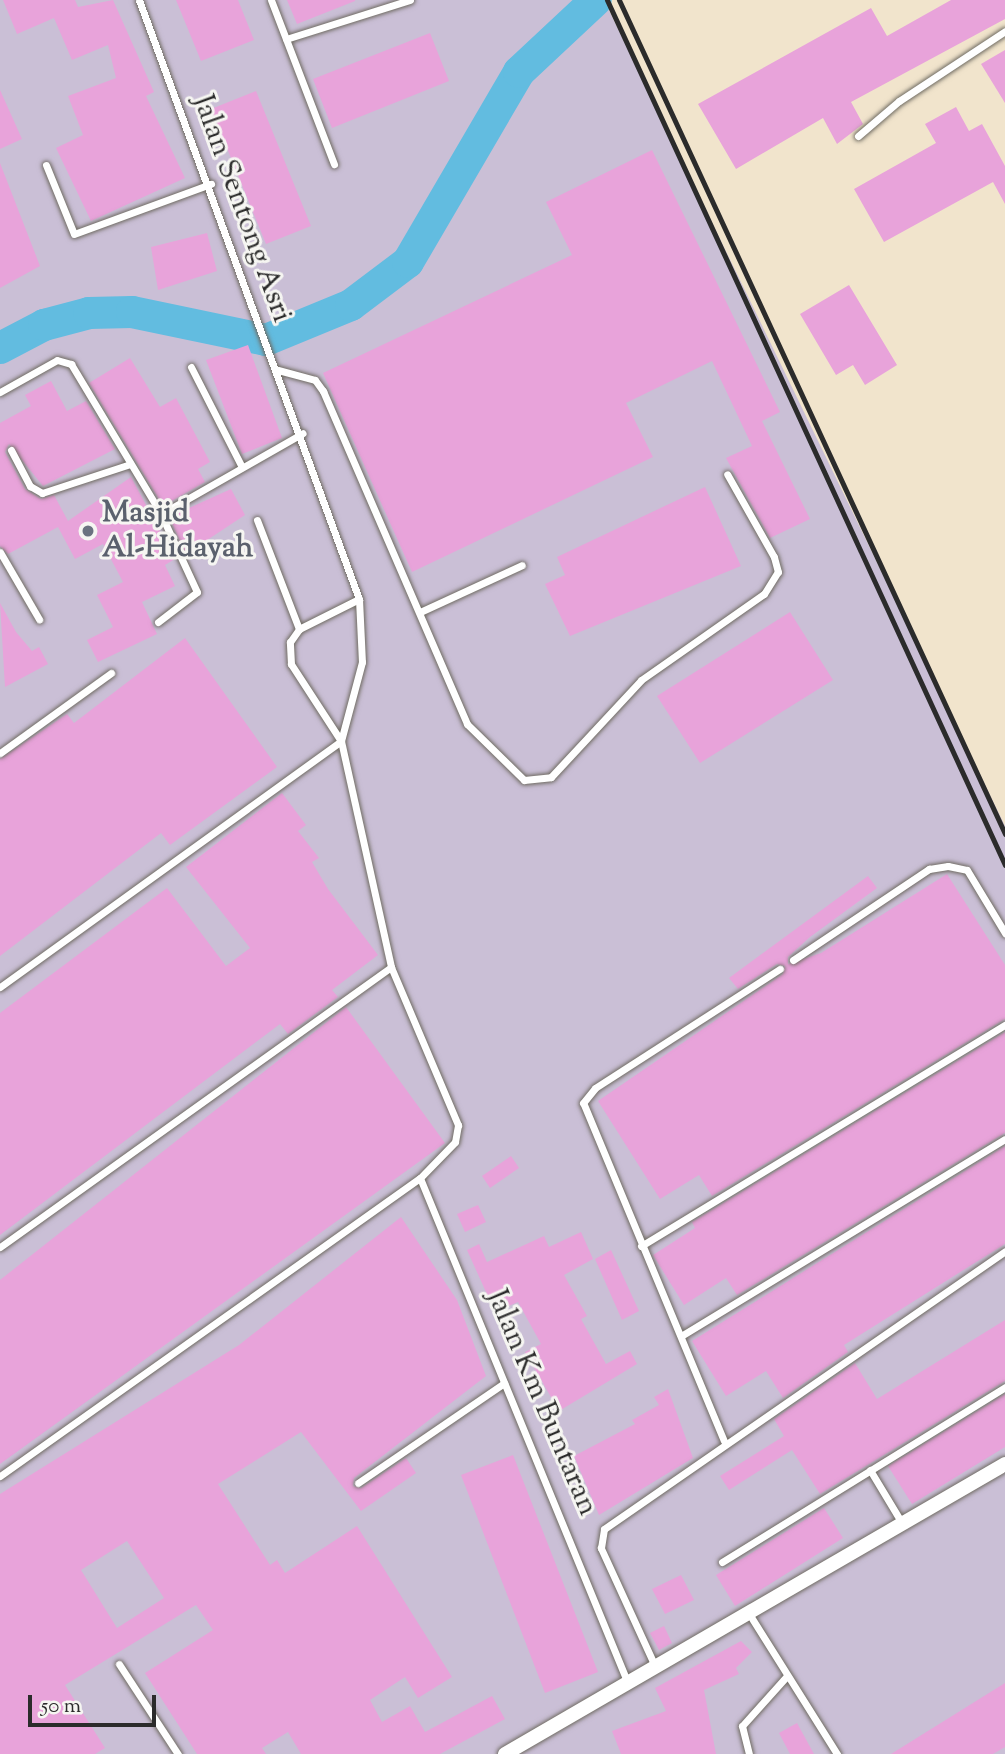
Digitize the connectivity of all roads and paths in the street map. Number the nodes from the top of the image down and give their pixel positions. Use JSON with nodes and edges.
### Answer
{"nodes":[{"id":1,"x":139,"y":0,"type":"edge"},
{"id":2,"x":271,"y":0,"type":"edge"},
{"id":3,"x":410,"y":0,"type":"edge"},
{"id":4,"x":1005,"y":31,"type":"edge"},
{"id":5,"x":286,"y":39,"type":"junction"},
{"id":6,"x":858,"y":136,"type":"dead end"},
{"id":7,"x":46,"y":164,"type":"dead end"},
{"id":8,"x":334,"y":164,"type":"dead end"},
{"id":9,"x":211,"y":184,"type":"junction"},
{"id":10,"x":191,"y":367,"type":"dead end"},
{"id":11,"x":278,"y":370,"type":"junction"},
{"id":12,"x":0,"y":392,"type":"edge"},
{"id":13,"x":303,"y":433,"type":"junction"},
{"id":14,"x":11,"y":450,"type":"dead end"},
{"id":15,"x":130,"y":464,"type":"junction"},
{"id":16,"x":242,"y":467,"type":"junction"},
{"id":17,"x":727,"y":474,"type":"dead end"},
{"id":18,"x":161,"y":514,"type":"junction"},
{"id":19,"x":257,"y":520,"type":"dead end"},
{"id":20,"x":0,"y":552,"type":"edge"},
{"id":21,"x":523,"y":565,"type":"dead end"},
{"id":22,"x":359,"y":599,"type":"junction"},
{"id":23,"x":420,"y":612,"type":"junction"},
{"id":24,"x":39,"y":619,"type":"dead end"},
{"id":25,"x":158,"y":622,"type":"dead end"},
{"id":26,"x":299,"y":629,"type":"junction"},
{"id":27,"x":111,"y":673,"type":"dead end"},
{"id":28,"x":341,"y":741,"type":"junction"},
{"id":29,"x":0,"y":753,"type":"edge"},
{"id":30,"x":1005,"y":933,"type":"edge"},
{"id":31,"x":793,"y":960,"type":"dead end"},
{"id":32,"x":391,"y":967,"type":"junction"},
{"id":33,"x":780,"y":969,"type":"dead end"},
{"id":34,"x":0,"y":987,"type":"edge"},
{"id":35,"x":1005,"y":1026,"type":"edge"},
{"id":36,"x":1005,"y":1139,"type":"edge"},
{"id":37,"x":420,"y":1178,"type":"junction"},
{"id":38,"x":641,"y":1246,"type":"junction"},
{"id":39,"x":0,"y":1247,"type":"edge"},
{"id":40,"x":1005,"y":1251,"type":"edge"},
{"id":41,"x":681,"y":1336,"type":"junction"},
{"id":42,"x":505,"y":1383,"type":"junction"},
{"id":43,"x":1005,"y":1387,"type":"edge"},
{"id":44,"x":724,"y":1441,"type":"junction"},
{"id":45,"x":1005,"y":1464,"type":"edge"},
{"id":46,"x":870,"y":1470,"type":"junction"},
{"id":47,"x":0,"y":1476,"type":"edge"},
{"id":48,"x":358,"y":1483,"type":"dead end"},
{"id":49,"x":902,"y":1523,"type":"junction"},
{"id":50,"x":722,"y":1562,"type":"dead end"},
{"id":51,"x":747,"y":1611,"type":"junction"},
{"id":52,"x":119,"y":1664,"type":"dead end"},
{"id":53,"x":654,"y":1664,"type":"junction"},
{"id":54,"x":786,"y":1676,"type":"junction"},
{"id":55,"x":627,"y":1681,"type":"junction"},
{"id":56,"x":524,"y":1749,"type":"edge"},
{"id":57,"x":178,"y":1754,"type":"edge"},
{"id":58,"x":505,"y":1754,"type":"edge"},
{"id":59,"x":749,"y":1754,"type":"edge"},
{"id":60,"x":836,"y":1754,"type":"edge"}],
"edges":[{"from":1,"to":9,"type":"lane","name":"Jalan Sentong Asri"},
{"from":2,"to":5,"type":"lane"},
{"from":3,"to":5,"type":"lane"},
{"from":4,"to":6,"type":"lane"},
{"from":5,"to":8,"type":"lane"},
{"from":7,"to":9,"type":"lane"},
{"from":9,"to":11,"type":"lane","name":"Jalan Sentong Asri"},
{"from":10,"to":16,"type":"lane"},
{"from":11,"to":13,"type":"lane","name":"Jalan Sentong Asri"},
{"from":11,"to":23,"type":"lane"},
{"from":12,"to":15,"type":"lane"},
{"from":13,"to":16,"type":"lane"},
{"from":13,"to":22,"type":"lane"},
{"from":14,"to":15,"type":"lane"},
{"from":15,"to":18,"type":"lane"},
{"from":16,"to":18,"type":"lane"},
{"from":17,"to":23,"type":"lane"},
{"from":18,"to":25,"type":"lane"},
{"from":19,"to":26,"type":"lane"},
{"from":20,"to":24,"type":"lane"},
{"from":21,"to":23,"type":"lane"},
{"from":22,"to":26,"type":"lane"},
{"from":22,"to":28,"type":"lane"},
{"from":26,"to":28,"type":"lane"},
{"from":27,"to":29,"type":"lane"},
{"from":28,"to":32,"type":"lane"},
{"from":28,"to":34,"type":"lane"},
{"from":30,"to":31,"type":"lane"},
{"from":32,"to":37,"type":"lane"},
{"from":32,"to":39,"type":"lane"},
{"from":33,"to":38,"type":"lane"},
{"from":35,"to":38,"type":"lane"},
{"from":36,"to":41,"type":"lane"},
{"from":37,"to":42,"type":"lane","name":"Jalan Km Buntaran"},
{"from":37,"to":47,"type":"lane"},
{"from":38,"to":41,"type":"lane"},
{"from":40,"to":44,"type":"lane"},
{"from":41,"to":44,"type":"lane"},
{"from":42,"to":48,"type":"lane"},
{"from":42,"to":55,"type":"lane","name":"Jalan Km Buntaran"},
{"from":43,"to":46,"type":"lane"},
{"from":44,"to":53,"type":"lane"},
{"from":45,"to":49,"type":"street"},
{"from":46,"to":49,"type":"lane"},
{"from":46,"to":50,"type":"lane"},
{"from":49,"to":51,"type":"street"},
{"from":51,"to":53,"type":"street"},
{"from":51,"to":54,"type":"lane"},
{"from":52,"to":57,"type":"lane"},
{"from":53,"to":55,"type":"street"},
{"from":54,"to":59,"type":"lane"},
{"from":54,"to":60,"type":"lane"},
{"from":55,"to":56,"type":"street"},
{"from":56,"to":58,"type":"street"}]}
